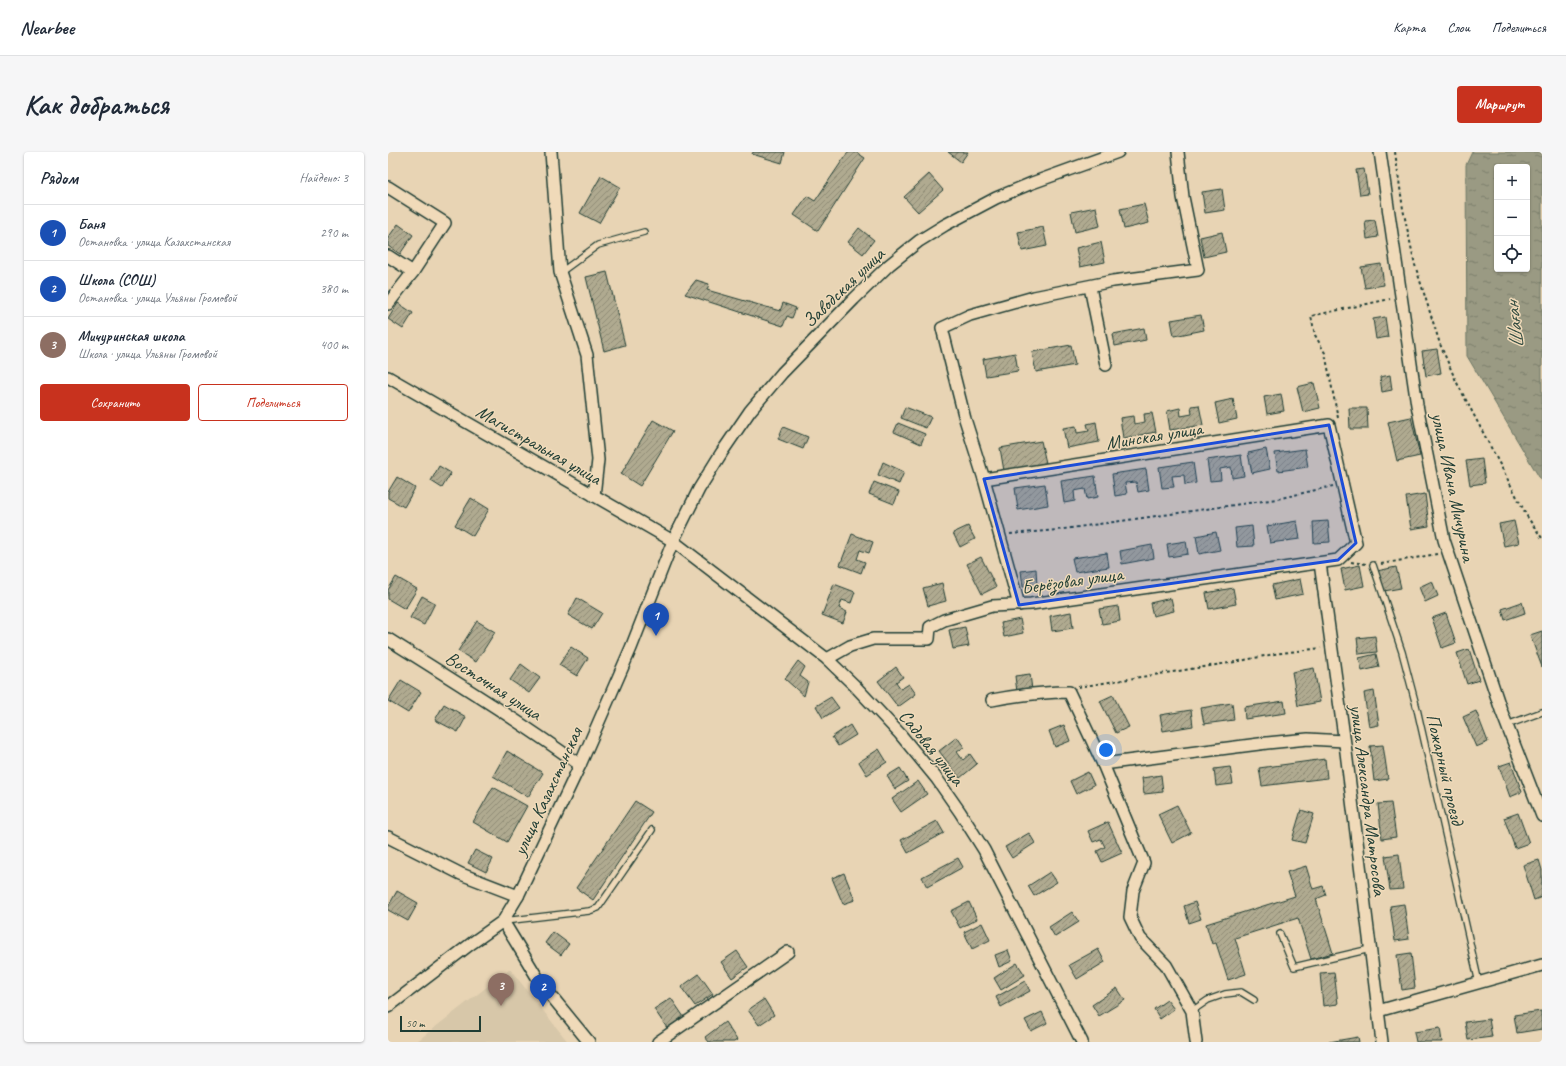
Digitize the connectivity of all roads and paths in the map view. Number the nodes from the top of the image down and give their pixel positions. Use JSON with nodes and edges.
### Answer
{"nodes":[{"id":1,"x":551,"y":152,"type":"edge"},
{"id":2,"x":1118,"y":152,"type":"edge"},
{"id":3,"x":1178,"y":152,"type":"edge"},
{"id":4,"x":1380,"y":152,"type":"edge"},
{"id":5,"x":1395,"y":152,"type":"edge"},
{"id":6,"x":388,"y":187,"type":"edge"},
{"id":7,"x":644,"y":232,"type":"dead end"},
{"id":8,"x":388,"y":256,"type":"edge"},
{"id":9,"x":413,"y":272,"type":"junction"},
{"id":10,"x":560,"y":272,"type":"junction"},
{"id":11,"x":1090,"y":286,"type":"junction"},
{"id":12,"x":1401,"y":297,"type":"junction"},
{"id":13,"x":388,"y":304,"type":"edge"},
{"id":14,"x":1106,"y":365,"type":"dead end"},
{"id":15,"x":388,"y":377,"type":"edge"},
{"id":16,"x":1329,"y":425,"type":"junction"},
{"id":17,"x":984,"y":479,"type":"junction"},
{"id":18,"x":1342,"y":484,"type":"junction"},
{"id":19,"x":594,"y":496,"type":"junction"},
{"id":20,"x":1000,"y":535,"type":"junction"},
{"id":21,"x":1542,"y":538,"type":"edge"},
{"id":22,"x":673,"y":541,"type":"junction"},
{"id":23,"x":1448,"y":552,"type":"junction"},
{"id":24,"x":1338,"y":560,"type":"junction"},
{"id":25,"x":1320,"y":563,"type":"junction"},
{"id":26,"x":1373,"y":565,"type":"junction"},
{"id":27,"x":1020,"y":605,"type":"junction"},
{"id":28,"x":388,"y":639,"type":"edge"},
{"id":29,"x":1331,"y":647,"type":"junction"},
{"id":30,"x":827,"y":659,"type":"junction"},
{"id":31,"x":1069,"y":692,"type":"junction"},
{"id":32,"x":992,"y":700,"type":"dead end"},
{"id":33,"x":1542,"y":712,"type":"edge"},
{"id":34,"x":1506,"y":725,"type":"junction"},
{"id":35,"x":1344,"y":741,"type":"junction"},
{"id":36,"x":1103,"y":764,"type":"junction"},
{"id":37,"x":580,"y":765,"type":"junction"},
{"id":38,"x":1542,"y":816,"type":"edge"},
{"id":39,"x":652,"y":830,"type":"dead end"},
{"id":40,"x":388,"y":837,"type":"edge"},
{"id":41,"x":518,"y":896,"type":"junction"},
{"id":42,"x":503,"y":921,"type":"junction"},
{"id":43,"x":1280,"y":934,"type":"dead end"},
{"id":44,"x":1370,"y":949,"type":"junction"},
{"id":45,"x":788,"y":952,"type":"dead end"},
{"id":46,"x":1542,"y":965,"type":"edge"},
{"id":47,"x":1479,"y":983,"type":"junction"},
{"id":48,"x":1254,"y":1000,"type":"dead end"},
{"id":49,"x":388,"y":1007,"type":"edge"},
{"id":50,"x":1192,"y":1011,"type":"junction"},
{"id":51,"x":1378,"y":1011,"type":"junction"},
{"id":52,"x":589,"y":1042,"type":"edge"},
{"id":53,"x":658,"y":1042,"type":"edge"},
{"id":54,"x":1082,"y":1042,"type":"edge"},
{"id":55,"x":1196,"y":1042,"type":"edge"},
{"id":56,"x":1382,"y":1042,"type":"edge"}],
"edges":[{"from":1,"to":10,"type":"street"},
{"from":2,"to":22,"type":"street","name":"Заводская улица"},
{"from":3,"to":11,"type":"street"},
{"from":4,"to":12,"type":"street","name":"улица Ивана Мичурина"},
{"from":5,"to":21,"type":"path"},
{"from":6,"to":9,"type":"street"},
{"from":7,"to":10,"type":"lane"},
{"from":8,"to":9,"type":"street"},
{"from":9,"to":13,"type":"street"},
{"from":10,"to":19,"type":"street"},
{"from":11,"to":14,"type":"street"},
{"from":11,"to":17,"type":"street"},
{"from":12,"to":16,"type":"path"},
{"from":12,"to":23,"type":"street","name":"улица Ивана Мичурина"},
{"from":15,"to":19,"type":"street","name":"Магистральная улица"},
{"from":16,"to":17,"type":"street","name":"Минская улица"},
{"from":16,"to":18,"type":"street"},
{"from":17,"to":20,"type":"street"},
{"from":18,"to":20,"type":"path"},
{"from":18,"to":24,"type":"street"},
{"from":19,"to":22,"type":"street","name":"Магистральная улица"},
{"from":20,"to":27,"type":"street"},
{"from":22,"to":30,"type":"street","name":"Садовая улица"},
{"from":22,"to":37,"type":"street","name":"улица Казахстанская"},
{"from":23,"to":26,"type":"path"},
{"from":23,"to":34,"type":"street","name":"улица Ивана Мичурина"},
{"from":24,"to":25,"type":"street","name":"Берёзовая улица"},
{"from":24,"to":26,"type":"path"},
{"from":25,"to":27,"type":"street","name":"Берёзовая улица"},
{"from":25,"to":29,"type":"street","name":"улица Александра Матросова"},
{"from":26,"to":47,"type":"lane","name":"Пожарный проезд"},
{"from":27,"to":30,"type":"street","name":"Берёзовая улица"},
{"from":28,"to":37,"type":"street","name":"Восточная улица"},
{"from":29,"to":31,"type":"path"},
{"from":29,"to":35,"type":"street","name":"улица Александра Матросова"},
{"from":30,"to":54,"type":"street","name":"Садовая улица"},
{"from":31,"to":32,"type":"street"},
{"from":31,"to":36,"type":"street"},
{"from":33,"to":34,"type":"lane"},
{"from":34,"to":38,"type":"street","name":"улица Ивана Мичурина"},
{"from":35,"to":36,"type":"street"},
{"from":35,"to":44,"type":"street","name":"улица Александра Матросова"},
{"from":36,"to":50,"type":"street"},
{"from":37,"to":41,"type":"street","name":"улица Казахстанская"},
{"from":39,"to":42,"type":"lane"},
{"from":40,"to":41,"type":"street"},
{"from":41,"to":42,"type":"street","name":"улица Казахстанская"},
{"from":42,"to":49,"type":"street","name":"улица Казахстанская"},
{"from":42,"to":52,"type":"street"},
{"from":43,"to":44,"type":"lane"},
{"from":44,"to":51,"type":"street","name":"улица Александра Матросова"},
{"from":45,"to":53,"type":"street"},
{"from":46,"to":47,"type":"street"},
{"from":47,"to":51,"type":"street"},
{"from":48,"to":50,"type":"lane"},
{"from":50,"to":55,"type":"street"},
{"from":51,"to":56,"type":"street","name":"улица Александра Матросова"}]}
